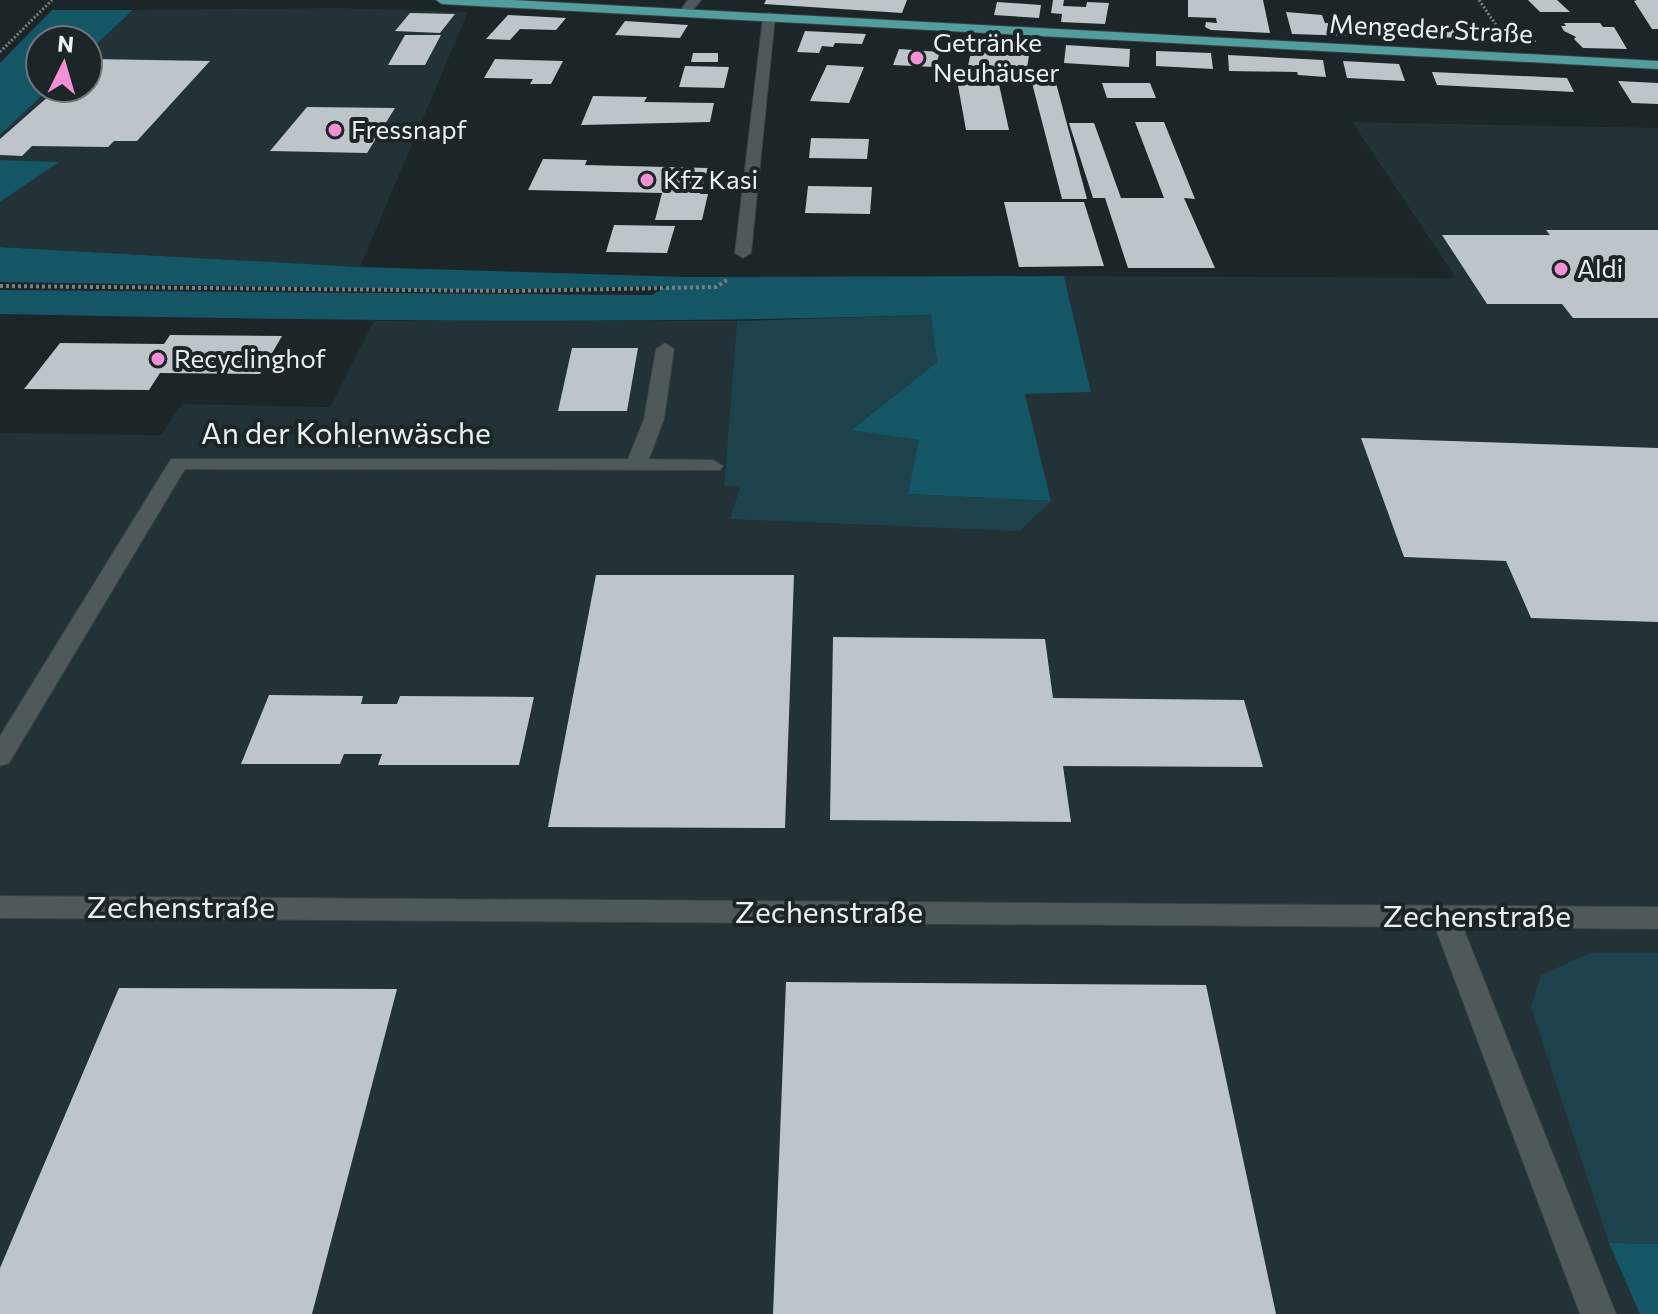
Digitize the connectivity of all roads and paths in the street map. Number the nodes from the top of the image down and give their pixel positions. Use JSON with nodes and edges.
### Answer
{"nodes":[{"id":1,"x":52,"y":0,"type":"edge"},
{"id":2,"x":442,"y":0,"type":"edge"},
{"id":3,"x":695,"y":0,"type":"edge"},
{"id":4,"x":684,"y":13,"type":"junction"},
{"id":5,"x":769,"y":17,"type":"junction"},
{"id":6,"x":0,"y":52,"type":"edge"},
{"id":7,"x":1658,"y":65,"type":"edge"},
{"id":8,"x":743,"y":253,"type":"joint"},
{"id":9,"x":0,"y":286,"type":"edge"},
{"id":10,"x":665,"y":349,"type":"dead end"},
{"id":11,"x":636,"y":466,"type":"junction"},
{"id":12,"x":713,"y":466,"type":"dead end"},
{"id":13,"x":0,"y":757,"type":"edge"},
{"id":14,"x":0,"y":907,"type":"edge"},
{"id":15,"x":1445,"y":917,"type":"junction"},
{"id":16,"x":1658,"y":918,"type":"edge"},
{"id":17,"x":1598,"y":1314,"type":"edge"}],
"edges":[{"from":1,"to":6,"type":"path"},
{"from":2,"to":4,"type":"main road","name":"Mengeder Straße"},
{"from":3,"to":4,"type":"street"},
{"from":4,"to":5,"type":"main road","name":"Mengeder Straße"},
{"from":5,"to":7,"type":"main road","name":"Mengeder Straße"},
{"from":5,"to":8,"type":"street"},
{"from":8,"to":9,"type":"path"},
{"from":10,"to":11,"type":"street"},
{"from":11,"to":12,"type":"street","name":"An der Kohlenwäsche"},
{"from":11,"to":13,"type":"street","name":"An der Kohlenwäsche"},
{"from":14,"to":15,"type":"street","name":"Zechenstraße"},
{"from":15,"to":16,"type":"street","name":"Zechenstraße"},
{"from":15,"to":17,"type":"street"}]}
